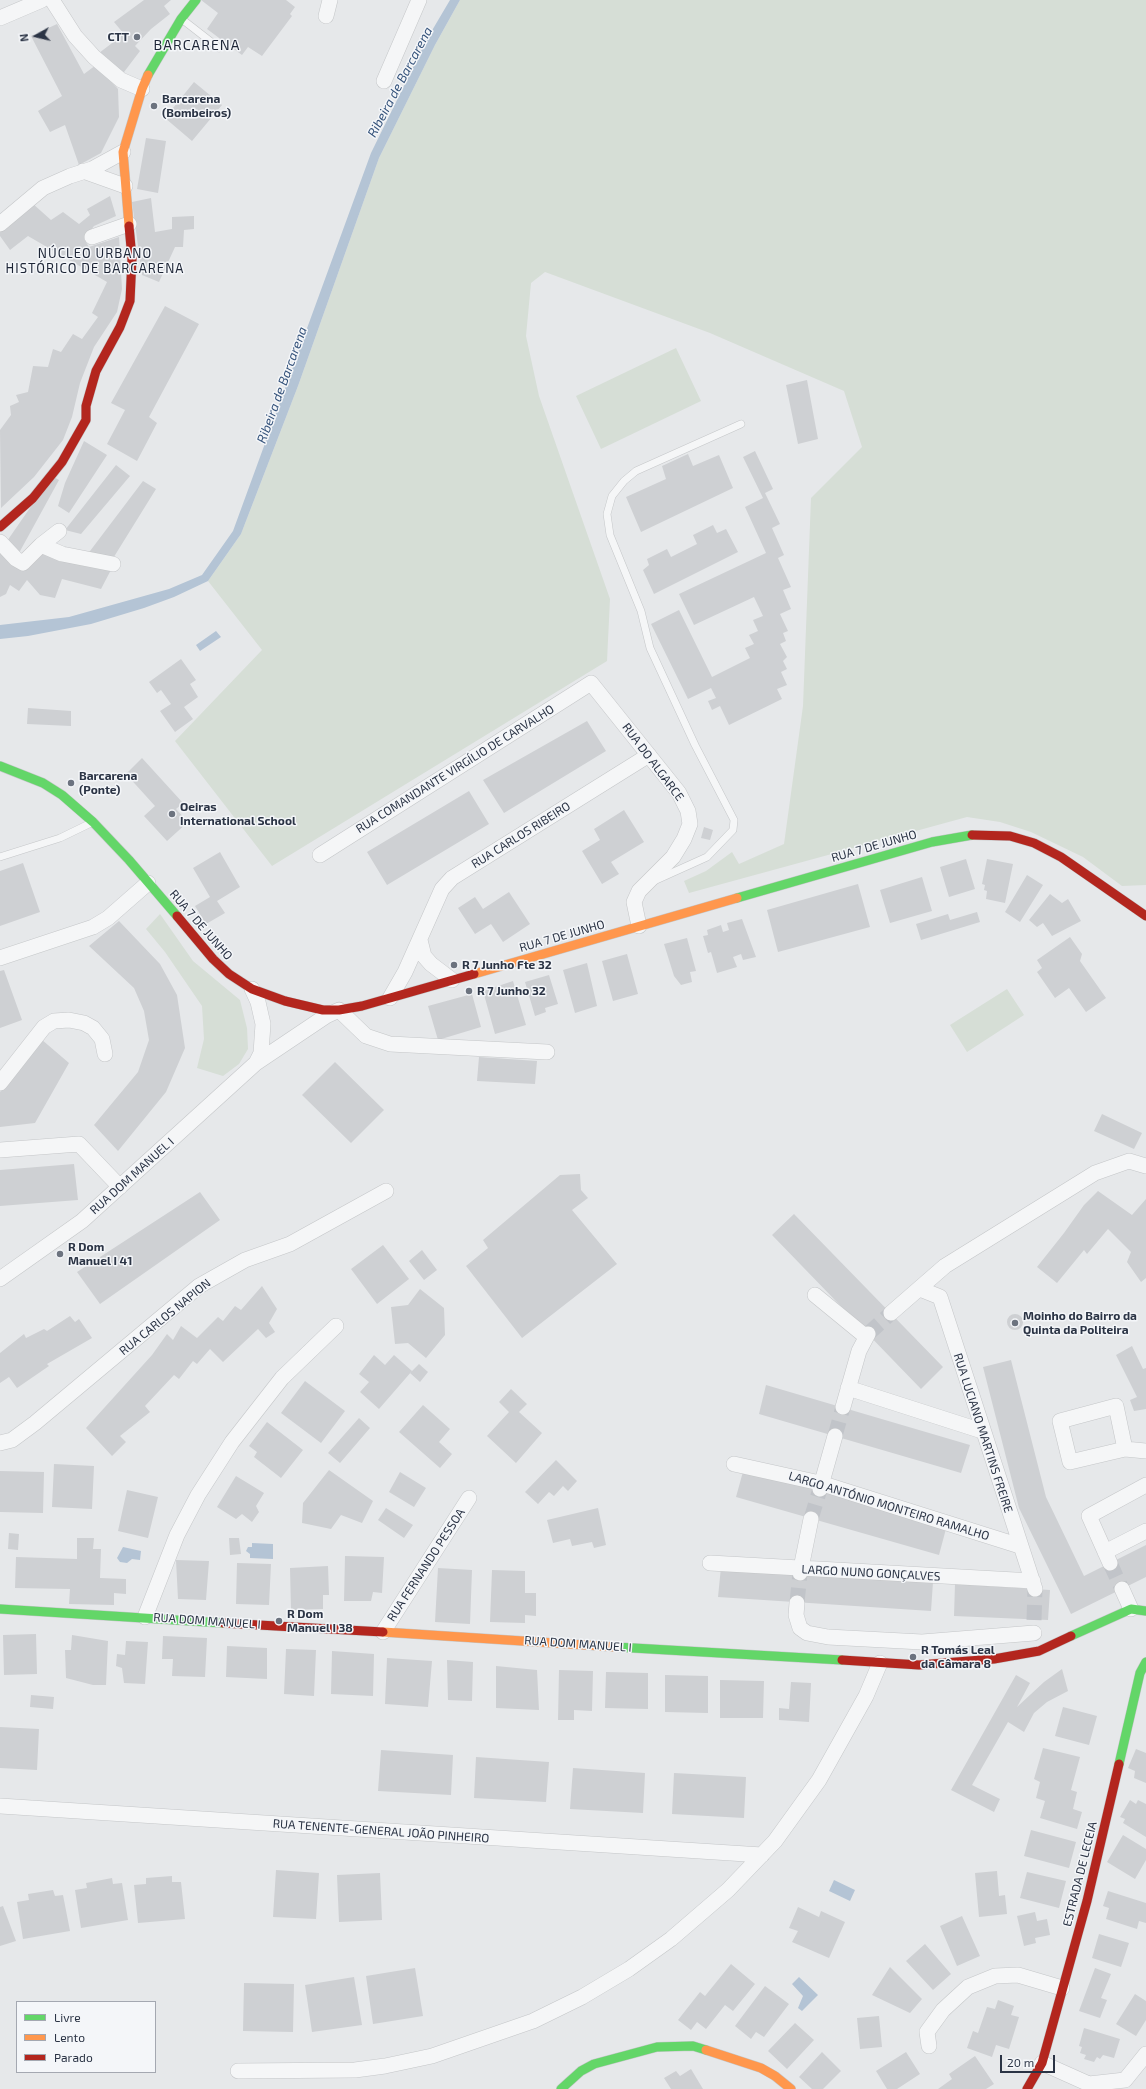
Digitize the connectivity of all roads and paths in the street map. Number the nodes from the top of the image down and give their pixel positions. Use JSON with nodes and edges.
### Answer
{"nodes":[{"id":1,"x":42,"y":0,"type":"edge"},
{"id":2,"x":52,"y":0,"type":"edge"},
{"id":3,"x":196,"y":0,"type":"edge"},
{"id":4,"x":330,"y":0,"type":"edge"},
{"id":5,"x":419,"y":0,"type":"edge"},
{"id":6,"x":326,"y":16,"type":"dead end"},
{"id":7,"x":0,"y":18,"type":"edge"},
{"id":8,"x":181,"y":19,"type":"junction"},
{"id":9,"x":219,"y":48,"type":"dead end"},
{"id":10,"x":384,"y":81,"type":"dead end"},
{"id":11,"x":142,"y":89,"type":"junction"},
{"id":12,"x":123,"y":152,"type":"junction"},
{"id":13,"x":83,"y":172,"type":"junction"},
{"id":14,"x":125,"y":190,"type":"junction"},
{"id":15,"x":0,"y":224,"type":"edge"},
{"id":16,"x":128,"y":224,"type":"junction"},
{"id":17,"x":92,"y":237,"type":"dead end"},
{"id":18,"x":741,"y":424,"type":"dead end"},
{"id":19,"x":0,"y":527,"type":"edge"},
{"id":20,"x":59,"y":531,"type":"dead end"},
{"id":21,"x":0,"y":542,"type":"edge"},
{"id":22,"x":41,"y":545,"type":"junction"},
{"id":23,"x":112,"y":564,"type":"dead end"},
{"id":24,"x":591,"y":683,"type":"joint"},
{"id":25,"x":649,"y":755,"type":"junction"},
{"id":26,"x":0,"y":766,"type":"edge"},
{"id":27,"x":93,"y":822,"type":"junction"},
{"id":28,"x":320,"y":855,"type":"dead end"},
{"id":29,"x":0,"y":857,"type":"edge"},
{"id":30,"x":148,"y":883,"type":"junction"},
{"id":31,"x":648,"y":883,"type":"junction"},
{"id":32,"x":1146,"y":916,"type":"edge"},
{"id":33,"x":639,"y":926,"type":"junction"},
{"id":34,"x":420,"y":940,"type":"junction"},
{"id":35,"x":0,"y":958,"type":"edge"},
{"id":36,"x":452,"y":980,"type":"junction"},
{"id":37,"x":252,"y":989,"type":"junction"},
{"id":38,"x":390,"y":998,"type":"junction"},
{"id":39,"x":339,"y":1010,"type":"junction"},
{"id":40,"x":547,"y":1052,"type":"dead end"},
{"id":41,"x":105,"y":1054,"type":"dead end"},
{"id":42,"x":256,"y":1064,"type":"junction"},
{"id":43,"x":0,"y":1083,"type":"edge"},
{"id":44,"x":0,"y":1150,"type":"edge"},
{"id":45,"x":1146,"y":1166,"type":"edge"},
{"id":46,"x":120,"y":1187,"type":"junction"},
{"id":47,"x":386,"y":1191,"type":"dead end"},
{"id":48,"x":0,"y":1279,"type":"edge"},
{"id":49,"x":920,"y":1289,"type":"junction"},
{"id":50,"x":815,"y":1295,"type":"dead end"},
{"id":51,"x":891,"y":1313,"type":"tunnel mouth"},
{"id":52,"x":336,"y":1326,"type":"dead end"},
{"id":53,"x":848,"y":1388,"type":"junction"},
{"id":54,"x":843,"y":1407,"type":"tunnel mouth"},
{"id":55,"x":982,"y":1431,"type":"junction"},
{"id":56,"x":835,"y":1436,"type":"tunnel mouth"},
{"id":57,"x":0,"y":1443,"type":"edge"},
{"id":58,"x":1125,"y":1449,"type":"junction"},
{"id":59,"x":1146,"y":1452,"type":"edge"},
{"id":60,"x":734,"y":1464,"type":"dead end"},
{"id":61,"x":1146,"y":1485,"type":"edge"},
{"id":62,"x":820,"y":1486,"type":"junction"},
{"id":63,"x":469,"y":1498,"type":"dead end"},
{"id":64,"x":811,"y":1519,"type":"tunnel mouth"},
{"id":65,"x":1146,"y":1531,"type":"edge"},
{"id":66,"x":1020,"y":1546,"type":"junction"},
{"id":67,"x":710,"y":1563,"type":"dead end"},
{"id":68,"x":801,"y":1571,"type":"junction"},
{"id":69,"x":1034,"y":1585,"type":"joint"},
{"id":70,"x":1122,"y":1589,"type":"tunnel mouth"},
{"id":71,"x":797,"y":1603,"type":"tunnel mouth"},
{"id":72,"x":0,"y":1609,"type":"edge"},
{"id":73,"x":1139,"y":1610,"type":"edge"},
{"id":74,"x":145,"y":1617,"type":"junction"},
{"id":75,"x":383,"y":1632,"type":"junction"},
{"id":76,"x":1039,"y":1651,"type":"junction"},
{"id":77,"x":1146,"y":1662,"type":"edge"},
{"id":78,"x":880,"y":1663,"type":"junction"},
{"id":79,"x":0,"y":1806,"type":"edge"},
{"id":80,"x":762,"y":1855,"type":"junction"},
{"id":81,"x":1062,"y":1988,"type":"junction"},
{"id":82,"x":928,"y":2046,"type":"dead end"},
{"id":83,"x":1146,"y":2054,"type":"edge"},
{"id":84,"x":1042,"y":2063,"type":"junction"},
{"id":85,"x":238,"y":2071,"type":"dead end"},
{"id":86,"x":561,"y":2089,"type":"edge"},
{"id":87,"x":791,"y":2089,"type":"edge"},
{"id":88,"x":1027,"y":2089,"type":"edge"}],
"edges":[{"from":1,"to":7,"type":"street"},
{"from":2,"to":11,"type":"street"},
{"from":3,"to":8,"type":"street"},
{"from":4,"to":6,"type":"street"},
{"from":5,"to":10,"type":"street"},
{"from":8,"to":9,"type":"lane"},
{"from":8,"to":11,"type":"street"},
{"from":11,"to":12,"type":"street"},
{"from":12,"to":13,"type":"street"},
{"from":12,"to":14,"type":"street"},
{"from":13,"to":14,"type":"street"},
{"from":13,"to":15,"type":"street"},
{"from":14,"to":16,"type":"street"},
{"from":16,"to":17,"type":"street"},
{"from":16,"to":19,"type":"street"},
{"from":18,"to":31,"type":"lane"},
{"from":20,"to":22,"type":"street"},
{"from":21,"to":22,"type":"street"},
{"from":22,"to":23,"type":"street"},
{"from":24,"to":25,"type":"street","name":"RUA DO ALGARCE"},
{"from":24,"to":28,"type":"street","name":"RUA COMANDANTE VIRGÍLIO DE CARVALHO"},
{"from":25,"to":31,"type":"street","name":"RUA DO ALGARCE"},
{"from":25,"to":34,"type":"street","name":"RUA CARLOS RIBEIRO"},
{"from":26,"to":27,"type":"street","name":"RUA 7 DE JUNHO"},
{"from":27,"to":29,"type":"lane"},
{"from":27,"to":30,"type":"street","name":"RUA 7 DE JUNHO"},
{"from":30,"to":35,"type":"street"},
{"from":30,"to":37,"type":"street","name":"RUA 7 DE JUNHO"},
{"from":31,"to":33,"type":"street","name":"RUA DO ALGARCE"},
{"from":32,"to":33,"type":"street","name":"RUA 7 DE JUNHO"},
{"from":33,"to":36,"type":"street","name":"RUA 7 DE JUNHO"},
{"from":34,"to":36,"type":"street"},
{"from":34,"to":38,"type":"street","name":"RUA CARLOS RIBEIRO"},
{"from":36,"to":38,"type":"street","name":"RUA 7 DE JUNHO"},
{"from":37,"to":39,"type":"street","name":"RUA 7 DE JUNHO"},
{"from":37,"to":42,"type":"street"},
{"from":38,"to":39,"type":"street","name":"RUA 7 DE JUNHO"},
{"from":39,"to":40,"type":"street"},
{"from":39,"to":42,"type":"street","name":"RUA DOM MANUEL I"},
{"from":41,"to":43,"type":"street"},
{"from":42,"to":46,"type":"street","name":"RUA DOM MANUEL I"},
{"from":44,"to":46,"type":"street"},
{"from":45,"to":49,"type":"street"},
{"from":46,"to":48,"type":"street","name":"RUA DOM MANUEL I"},
{"from":47,"to":57,"type":"street","name":"RUA CARLOS NAPION"},
{"from":49,"to":51,"type":"street"},
{"from":49,"to":55,"type":"street","name":"RUA LUCIANO MARTINS FREIRE"},
{"from":50,"to":53,"type":"street"},
{"from":52,"to":74,"type":"street"},
{"from":53,"to":54,"type":"street"},
{"from":53,"to":55,"type":"street"},
{"from":55,"to":66,"type":"street","name":"RUA LUCIANO MARTINS FREIRE"},
{"from":56,"to":62,"type":"street"},
{"from":58,"to":58,"type":"street"},
{"from":58,"to":59,"type":"street"},
{"from":60,"to":62,"type":"street","name":"LARGO ANTÓNIO MONTEIRO RAMALHO"},
{"from":61,"to":65,"type":"street"},
{"from":62,"to":66,"type":"street","name":"LARGO ANTÓNIO MONTEIRO RAMALHO"},
{"from":63,"to":75,"type":"street","name":"RUA FERNANDO PESSOA"},
{"from":64,"to":68,"type":"street"},
{"from":66,"to":69,"type":"street","name":"RUA LUCIANO MARTINS FREIRE"},
{"from":67,"to":68,"type":"street","name":"LARGO NUNO GONÇALVES"},
{"from":68,"to":69,"type":"street","name":"LARGO NUNO GONÇALVES"},
{"from":70,"to":73,"type":"street"},
{"from":71,"to":76,"type":"street"},
{"from":72,"to":74,"type":"street","name":"RUA DOM MANUEL I"},
{"from":73,"to":76,"type":"street","name":"RUA DOM MANUEL I"},
{"from":74,"to":75,"type":"street","name":"RUA DOM MANUEL I"},
{"from":75,"to":78,"type":"street","name":"RUA DOM MANUEL I"},
{"from":76,"to":78,"type":"street","name":"RUA DOM MANUEL I"},
{"from":77,"to":81,"type":"street","name":"ESTRADA DE LECEIA"},
{"from":78,"to":80,"type":"street"},
{"from":79,"to":80,"type":"street","name":"RUA TENENTE-GENERAL JOÃO PINHEIRO"},
{"from":80,"to":85,"type":"street"},
{"from":81,"to":82,"type":"street"},
{"from":81,"to":84,"type":"street","name":"ESTRADA DE LECEIA"},
{"from":83,"to":84,"type":"street"},
{"from":84,"to":88,"type":"street","name":"ESTRADA DE LECEIA"},
{"from":86,"to":87,"type":"street"}]}
